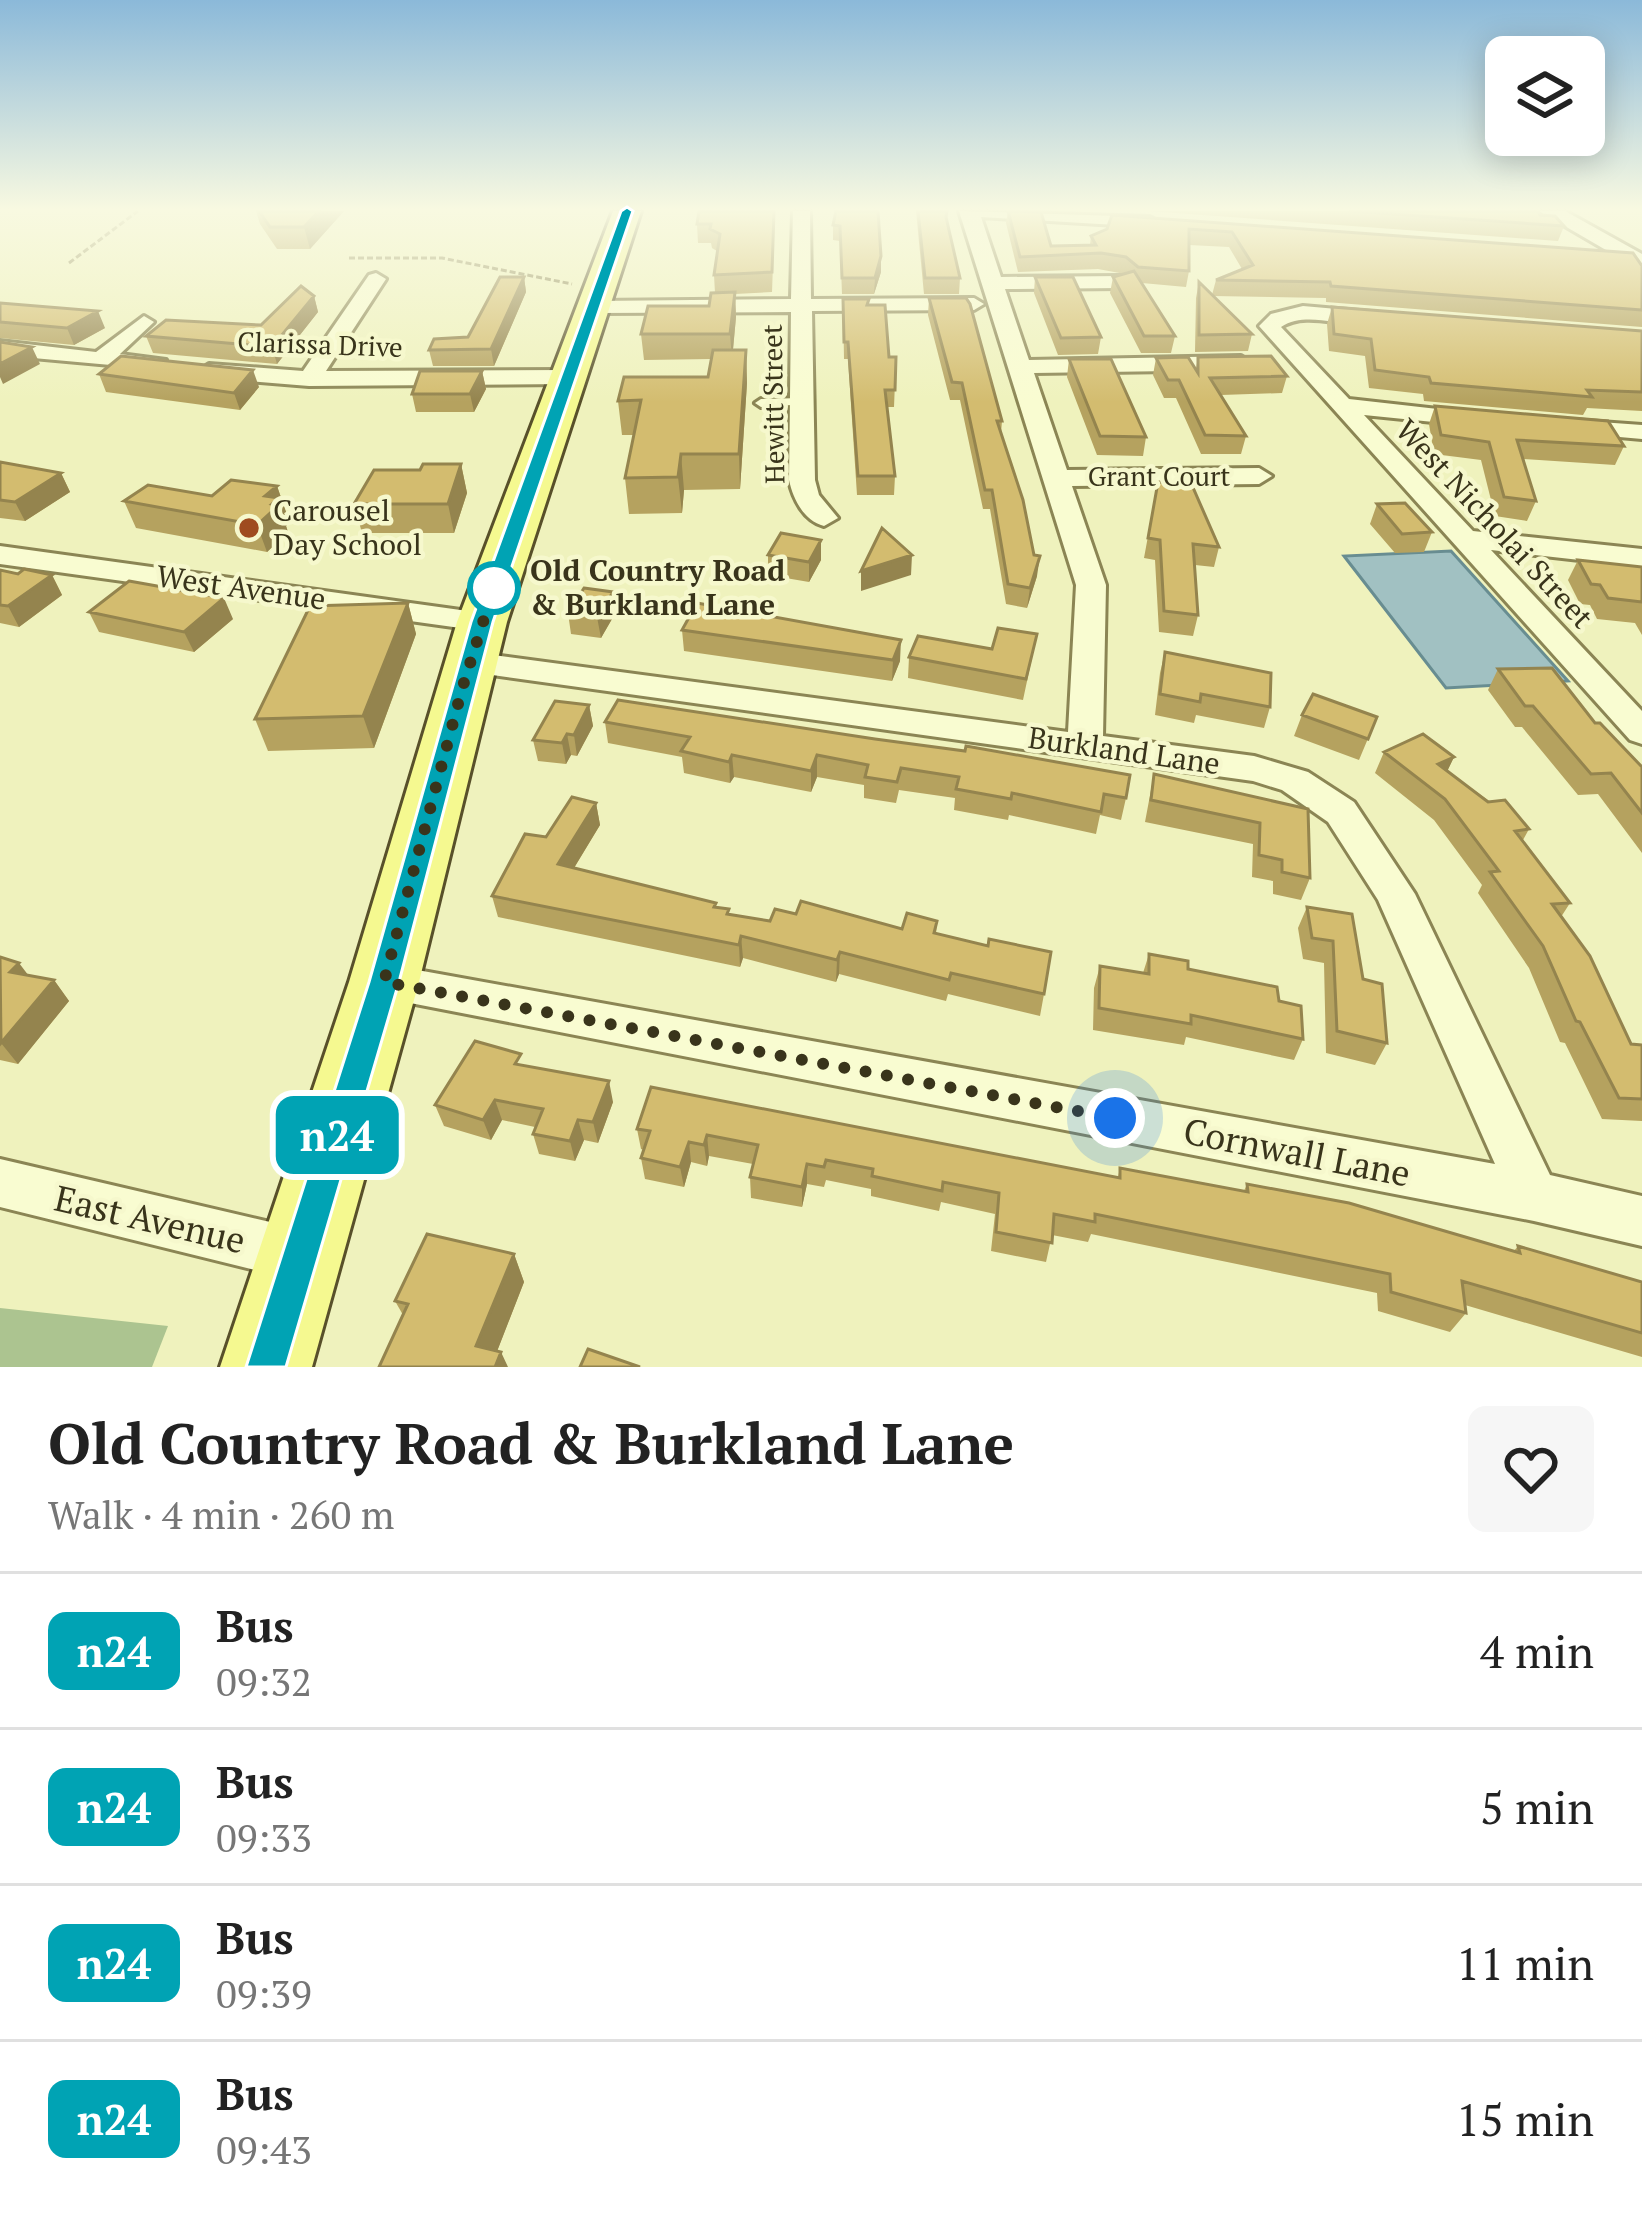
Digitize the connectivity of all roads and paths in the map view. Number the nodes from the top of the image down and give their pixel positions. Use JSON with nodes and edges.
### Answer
{"nodes":[{"id":1,"x":506,"y":275,"type":"edge"},
{"id":2,"x":606,"y":275,"type":"edge"},
{"id":3,"x":802,"y":275,"type":"edge"},
{"id":4,"x":990,"y":275,"type":"edge"},
{"id":5,"x":376,"y":279,"type":"dead end"},
{"id":6,"x":1121,"y":282,"type":"edge"},
{"id":7,"x":996,"y":293,"type":"junction"},
{"id":8,"x":598,"y":299,"type":"junction"},
{"id":9,"x":802,"y":306,"type":"junction"},
{"id":10,"x":144,"y":322,"type":"dead end"},
{"id":11,"x":1401,"y":322,"type":"edge"},
{"id":12,"x":0,"y":348,"type":"edge"},
{"id":13,"x":101,"y":359,"type":"junction"},
{"id":14,"x":1296,"y":361,"type":"junction"},
{"id":15,"x":1022,"y":368,"type":"junction"},
{"id":16,"x":567,"y":377,"type":"junction"},
{"id":17,"x":309,"y":379,"type":"junction"},
{"id":18,"x":802,"y":402,"type":"junction"},
{"id":19,"x":761,"y":403,"type":"dead end"},
{"id":20,"x":1338,"y":405,"type":"junction"},
{"id":21,"x":1499,"y":421,"type":"edge"},
{"id":22,"x":1541,"y":425,"type":"edge"},
{"id":23,"x":1642,"y":433,"type":"edge"},
{"id":24,"x":1259,"y":476,"type":"dead end"},
{"id":25,"x":1059,"y":478,"type":"junction"},
{"id":26,"x":824,"y":518,"type":"dead end"},
{"id":27,"x":1462,"y":538,"type":"junction"},
{"id":28,"x":0,"y":555,"type":"edge"},
{"id":29,"x":1642,"y":558,"type":"edge"},
{"id":30,"x":476,"y":642,"type":"junction"},
{"id":31,"x":1642,"y":732,"type":"edge"},
{"id":32,"x":1085,"y":746,"type":"junction"},
{"id":33,"x":384,"y":982,"type":"junction"},
{"id":34,"x":0,"y":1183,"type":"edge"},
{"id":35,"x":1534,"y":1196,"type":"junction"},
{"id":36,"x":1642,"y":1221,"type":"edge"},
{"id":37,"x":300,"y":1255,"type":"junction"},
{"id":38,"x":266,"y":1367,"type":"edge"}],
"edges":[{"from":1,"to":8,"type":"path"},
{"from":2,"to":8,"type":"main road"},
{"from":3,"to":9,"type":"street","name":"Hewitt Street"},
{"from":4,"to":7,"type":"street"},
{"from":5,"to":17,"type":"street"},
{"from":6,"to":7,"type":"street"},
{"from":7,"to":9,"type":"street"},
{"from":7,"to":15,"type":"street"},
{"from":8,"to":9,"type":"street"},
{"from":8,"to":16,"type":"main road"},
{"from":9,"to":18,"type":"street","name":"Hewitt Street"},
{"from":10,"to":13,"type":"street"},
{"from":11,"to":14,"type":"street"},
{"from":12,"to":13,"type":"street","name":"Clarissa Drive"},
{"from":13,"to":17,"type":"street","name":"Clarissa Drive"},
{"from":14,"to":15,"type":"street"},
{"from":14,"to":20,"type":"street","name":"West Nicholai Street"},
{"from":15,"to":25,"type":"street"},
{"from":16,"to":17,"type":"street","name":"Clarissa Drive"},
{"from":16,"to":30,"type":"main road"},
{"from":18,"to":19,"type":"lane"},
{"from":18,"to":26,"type":"street","name":"Hewitt Street"},
{"from":20,"to":21,"type":"street"},
{"from":20,"to":27,"type":"street","name":"West Nicholai Street"},
{"from":22,"to":23,"type":"street"},
{"from":24,"to":25,"type":"street","name":"Grant Court"},
{"from":25,"to":32,"type":"street"},
{"from":27,"to":29,"type":"street"},
{"from":27,"to":31,"type":"street","name":"West Nicholai Street"},
{"from":28,"to":30,"type":"street","name":"West Avenue"},
{"from":30,"to":32,"type":"street","name":"Burkland Lane"},
{"from":30,"to":33,"type":"main road"},
{"from":32,"to":35,"type":"street","name":"Burkland Lane"},
{"from":33,"to":35,"type":"street","name":"Cornwall Lane"},
{"from":33,"to":37,"type":"main road"},
{"from":34,"to":37,"type":"street","name":"East Avenue"},
{"from":35,"to":36,"type":"street","name":"Cornwall Lane"},
{"from":37,"to":38,"type":"main road"}]}
